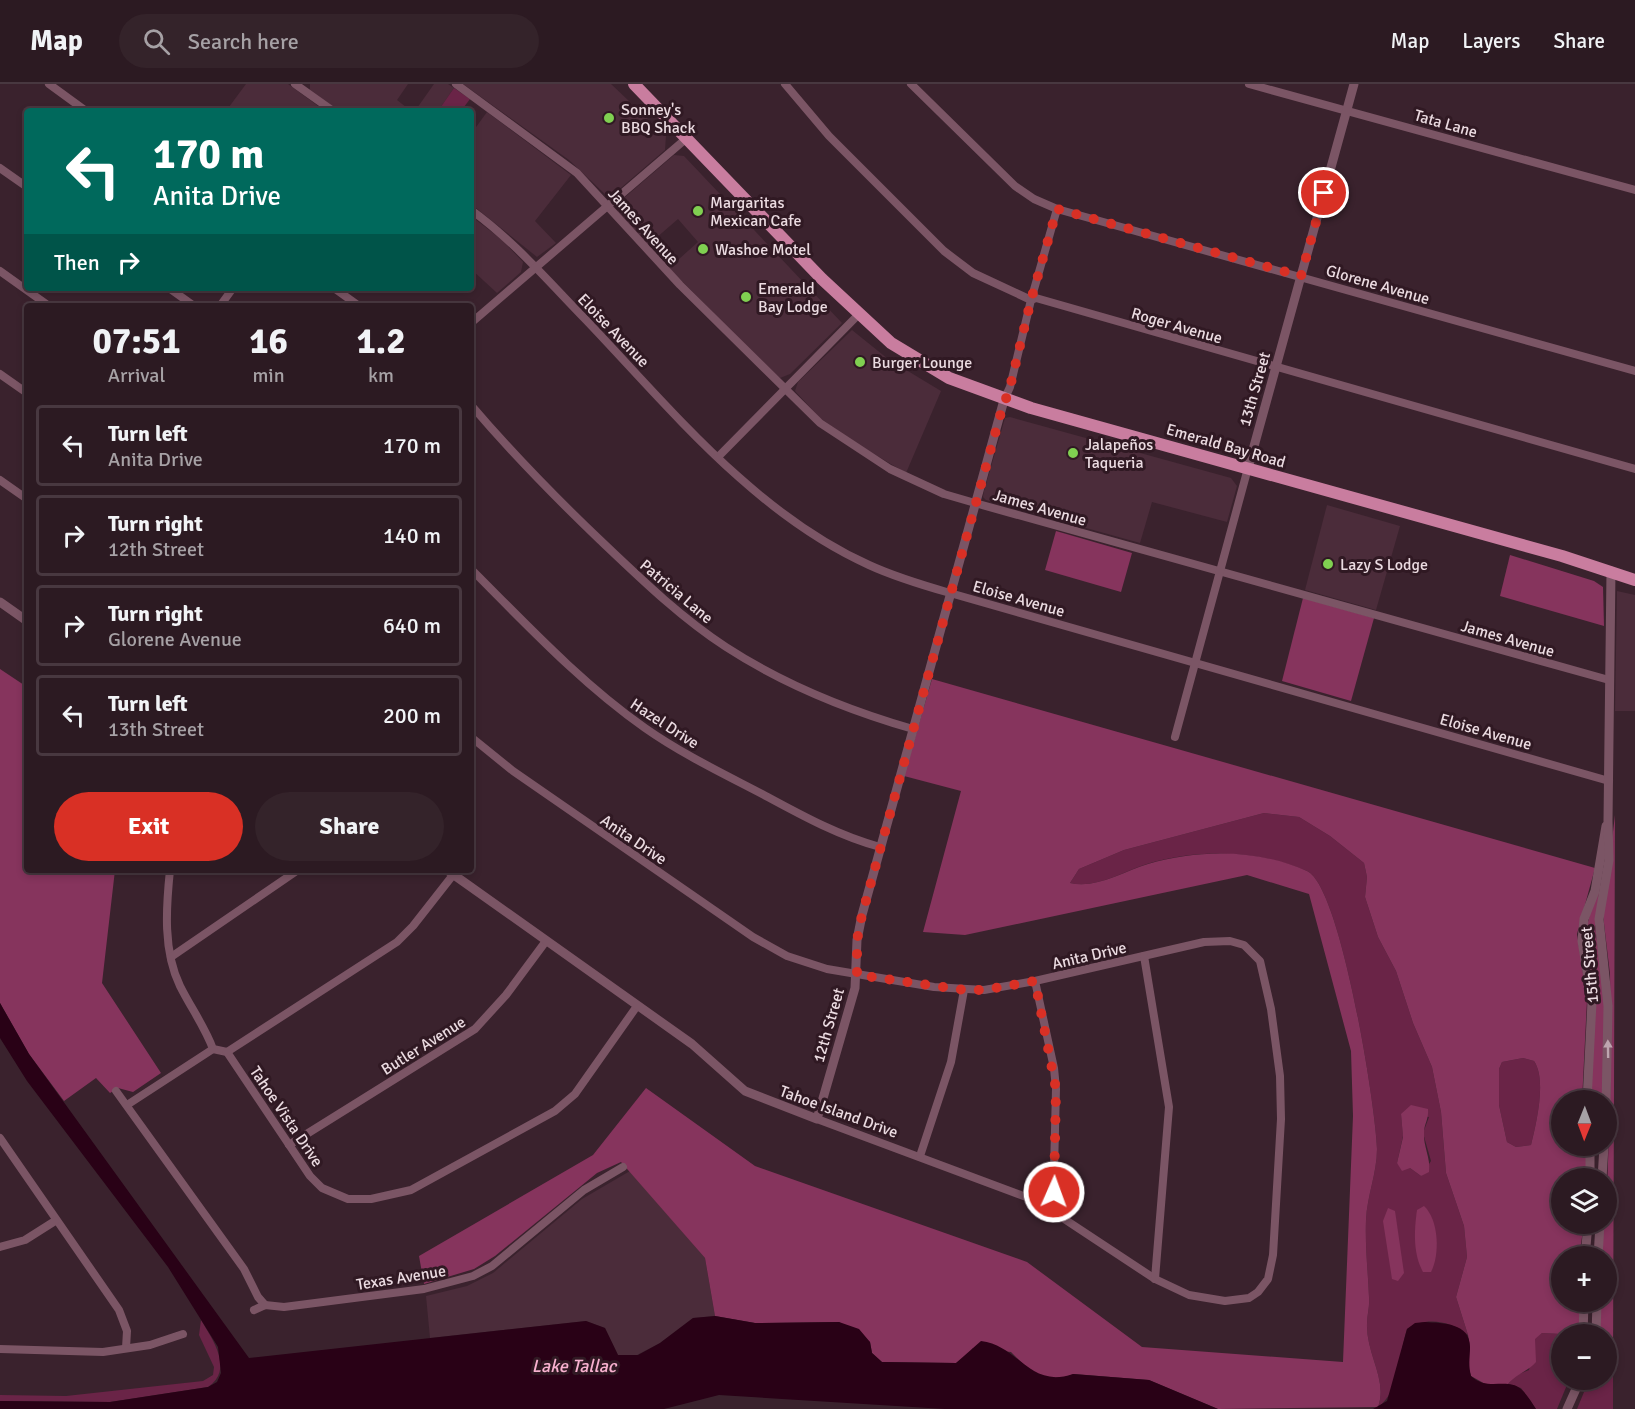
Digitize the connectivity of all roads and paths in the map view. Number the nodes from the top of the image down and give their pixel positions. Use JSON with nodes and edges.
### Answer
{"nodes":[{"id":1,"x":49,"y":84,"type":"edge"},
{"id":2,"x":456,"y":84,"type":"edge"},
{"id":3,"x":634,"y":84,"type":"edge"},
{"id":4,"x":785,"y":84,"type":"edge"},
{"id":5,"x":911,"y":84,"type":"edge"},
{"id":6,"x":1249,"y":84,"type":"edge"},
{"id":7,"x":1354,"y":84,"type":"edge"},
{"id":8,"x":299,"y":85,"type":"edge"},
{"id":9,"x":82,"y":108,"type":"edge"},
{"id":10,"x":329,"y":108,"type":"edge"},
{"id":11,"x":1347,"y":110,"type":"junction"},
{"id":12,"x":688,"y":137,"type":"junction"},
{"id":13,"x":0,"y":168,"type":"edge"},
{"id":14,"x":24,"y":185,"type":"edge"},
{"id":15,"x":1635,"y":190,"type":"edge"},
{"id":16,"x":607,"y":206,"type":"junction"},
{"id":17,"x":1057,"y":209,"type":"junction"},
{"id":18,"x":474,"y":212,"type":"edge"},
{"id":19,"x":535,"y":267,"type":"junction"},
{"id":20,"x":0,"y":271,"type":"edge"},
{"id":21,"x":1301,"y":276,"type":"junction"},
{"id":22,"x":24,"y":288,"type":"edge"},
{"id":23,"x":28,"y":291,"type":"edge"},
{"id":24,"x":173,"y":291,"type":"edge"},
{"id":25,"x":338,"y":291,"type":"edge"},
{"id":26,"x":1031,"y":300,"type":"junction"},
{"id":27,"x":45,"y":303,"type":"edge"},
{"id":28,"x":190,"y":303,"type":"edge"},
{"id":29,"x":355,"y":303,"type":"edge"},
{"id":30,"x":858,"y":315,"type":"junction"},
{"id":31,"x":474,"y":320,"type":"edge"},
{"id":32,"x":1276,"y":367,"type":"junction"},
{"id":33,"x":1635,"y":371,"type":"edge"},
{"id":34,"x":0,"y":374,"type":"edge"},
{"id":35,"x":783,"y":389,"type":"junction"},
{"id":36,"x":24,"y":391,"type":"edge"},
{"id":37,"x":1004,"y":400,"type":"junction"},
{"id":38,"x":474,"y":408,"type":"edge"},
{"id":39,"x":718,"y":457,"type":"junction"},
{"id":40,"x":1248,"y":468,"type":"junction"},
{"id":41,"x":1635,"y":468,"type":"edge"},
{"id":42,"x":0,"y":480,"type":"edge"},
{"id":43,"x":24,"y":497,"type":"edge"},
{"id":44,"x":975,"y":503,"type":"junction"},
{"id":45,"x":1220,"y":571,"type":"junction"},
{"id":46,"x":1611,"y":571,"type":"junction"},
{"id":47,"x":474,"y":572,"type":"edge"},
{"id":48,"x":1635,"y":580,"type":"edge"},
{"id":49,"x":950,"y":593,"type":"junction"},
{"id":50,"x":0,"y":602,"type":"edge"},
{"id":51,"x":24,"y":619,"type":"edge"},
{"id":52,"x":1194,"y":661,"type":"junction"},
{"id":53,"x":1609,"y":680,"type":"junction"},
{"id":54,"x":913,"y":729,"type":"junction"},
{"id":55,"x":1175,"y":737,"type":"dead end"},
{"id":56,"x":474,"y":740,"type":"edge"},
{"id":57,"x":1609,"y":781,"type":"junction"},
{"id":58,"x":1608,"y":821,"type":"junction"},
{"id":59,"x":880,"y":847,"type":"junction"},
{"id":60,"x":170,"y":873,"type":"edge"},
{"id":61,"x":294,"y":873,"type":"edge"},
{"id":62,"x":449,"y":873,"type":"edge"},
{"id":63,"x":451,"y":873,"type":"edge"},
{"id":64,"x":546,"y":941,"type":"junction"},
{"id":65,"x":1144,"y":956,"type":"junction"},
{"id":66,"x":171,"y":957,"type":"junction"},
{"id":67,"x":857,"y":975,"type":"junction"},
{"id":68,"x":1035,"y":981,"type":"junction"},
{"id":69,"x":964,"y":990,"type":"junction"},
{"id":70,"x":637,"y":1006,"type":"junction"},
{"id":71,"x":213,"y":1049,"type":"junction"},
{"id":72,"x":227,"y":1052,"type":"junction"},
{"id":73,"x":1588,"y":1090,"type":"edge"},
{"id":74,"x":1606,"y":1090,"type":"edge"},
{"id":75,"x":116,"y":1091,"type":"dead end"},
{"id":76,"x":127,"y":1105,"type":"junction"},
{"id":77,"x":817,"y":1119,"type":"junction"},
{"id":78,"x":0,"y":1138,"type":"edge"},
{"id":79,"x":289,"y":1145,"type":"junction"},
{"id":80,"x":920,"y":1156,"type":"junction"},
{"id":81,"x":623,"y":1167,"type":"dead end"},
{"id":82,"x":1053,"y":1211,"type":"junction"},
{"id":83,"x":55,"y":1221,"type":"junction"},
{"id":84,"x":0,"y":1247,"type":"edge"},
{"id":85,"x":1155,"y":1279,"type":"junction"},
{"id":86,"x":1258,"y":1292,"type":"joint"},
{"id":87,"x":265,"y":1305,"type":"junction"},
{"id":88,"x":254,"y":1310,"type":"dead end"},
{"id":89,"x":183,"y":1334,"type":"dead end"},
{"id":90,"x":126,"y":1348,"type":"junction"},
{"id":91,"x":0,"y":1349,"type":"edge"},
{"id":92,"x":1576,"y":1390,"type":"edge"},
{"id":93,"x":1567,"y":1409,"type":"edge"}],
"edges":[{"from":1,"to":9,"type":"street"},
{"from":2,"to":16,"type":"street","name":"James Avenue"},
{"from":3,"to":12,"type":"main road","name":"Emerald Bay Road"},
{"from":4,"to":26,"type":"street","name":"Roger Avenue"},
{"from":5,"to":17,"type":"street","name":"Glorene Avenue"},
{"from":6,"to":11,"type":"street","name":"Tata Lane"},
{"from":7,"to":11,"type":"street","name":"13th Street"},
{"from":8,"to":10,"type":"street"},
{"from":11,"to":15,"type":"street","name":"Tata Lane"},
{"from":11,"to":21,"type":"street","name":"13th Street"},
{"from":12,"to":16,"type":"street"},
{"from":12,"to":30,"type":"main road","name":"Emerald Bay Road"},
{"from":13,"to":14,"type":"street"},
{"from":16,"to":19,"type":"street"},
{"from":16,"to":35,"type":"street","name":"James Avenue"},
{"from":17,"to":21,"type":"street","name":"Glorene Avenue"},
{"from":17,"to":26,"type":"street","name":"12th Street"},
{"from":18,"to":19,"type":"street","name":"Eloise Avenue"},
{"from":19,"to":31,"type":"street"},
{"from":19,"to":39,"type":"street","name":"Eloise Avenue"},
{"from":20,"to":22,"type":"street"},
{"from":21,"to":32,"type":"street","name":"13th Street"},
{"from":21,"to":33,"type":"street","name":"Glorene Avenue"},
{"from":23,"to":27,"type":"street"},
{"from":24,"to":28,"type":"street"},
{"from":25,"to":29,"type":"street"},
{"from":26,"to":32,"type":"street","name":"Roger Avenue"},
{"from":26,"to":37,"type":"street","name":"12th Street"},
{"from":30,"to":35,"type":"street"},
{"from":30,"to":37,"type":"main road","name":"Emerald Bay Road"},
{"from":32,"to":40,"type":"street","name":"13th Street"},
{"from":32,"to":41,"type":"street","name":"Roger Avenue"},
{"from":34,"to":36,"type":"street"},
{"from":35,"to":39,"type":"street"},
{"from":35,"to":44,"type":"street","name":"James Avenue"},
{"from":37,"to":40,"type":"main road","name":"Emerald Bay Road"},
{"from":37,"to":44,"type":"street","name":"12th Street"},
{"from":38,"to":54,"type":"street","name":"Patricia Lane"},
{"from":39,"to":49,"type":"street","name":"Eloise Avenue"},
{"from":40,"to":45,"type":"street","name":"13th Street"},
{"from":40,"to":46,"type":"main road","name":"Emerald Bay Road"},
{"from":42,"to":43,"type":"street"},
{"from":44,"to":45,"type":"street","name":"James Avenue"},
{"from":44,"to":49,"type":"street","name":"12th Street"},
{"from":45,"to":52,"type":"street","name":"13th Street"},
{"from":45,"to":53,"type":"street","name":"James Avenue"},
{"from":46,"to":48,"type":"main road","name":"Emerald Bay Road"},
{"from":46,"to":53,"type":"street","name":"15th Street"},
{"from":47,"to":59,"type":"street","name":"Hazel Drive"},
{"from":49,"to":52,"type":"street","name":"Eloise Avenue"},
{"from":49,"to":54,"type":"street","name":"12th Street"},
{"from":50,"to":51,"type":"street"},
{"from":52,"to":55,"type":"street","name":"13th Street"},
{"from":52,"to":57,"type":"street","name":"Eloise Avenue"},
{"from":53,"to":57,"type":"street","name":"15th Street"},
{"from":54,"to":59,"type":"street","name":"12th Street"},
{"from":56,"to":67,"type":"street","name":"Anita Drive"},
{"from":57,"to":58,"type":"street","name":"15th Street"},
{"from":58,"to":73,"type":"street","name":"15th Street"},
{"from":74,"to":58,"type":"street","name":"15th Street","one_way":true},
{"from":59,"to":67,"type":"street","name":"12th Street"},
{"from":60,"to":66,"type":"street"},
{"from":61,"to":66,"type":"street"},
{"from":62,"to":72,"type":"street"},
{"from":63,"to":64,"type":"street","name":"Tahoe Island Drive"},
{"from":64,"to":70,"type":"street","name":"Tahoe Island Drive"},
{"from":64,"to":79,"type":"street","name":"Butler Avenue"},
{"from":65,"to":68,"type":"street","name":"Anita Drive"},
{"from":65,"to":85,"type":"street"},
{"from":65,"to":86,"type":"street","name":"Anita Drive"},
{"from":66,"to":71,"type":"street"},
{"from":67,"to":69,"type":"street","name":"Anita Drive"},
{"from":67,"to":77,"type":"street","name":"12th Street"},
{"from":68,"to":69,"type":"street","name":"Anita Drive"},
{"from":68,"to":82,"type":"street"},
{"from":69,"to":80,"type":"street"},
{"from":70,"to":77,"type":"street","name":"Tahoe Island Drive"},
{"from":70,"to":79,"type":"street","name":"Tahoe Vista Drive"},
{"from":71,"to":72,"type":"street"},
{"from":71,"to":76,"type":"street"},
{"from":72,"to":79,"type":"street","name":"Tahoe Vista Drive"},
{"from":75,"to":76,"type":"street"},
{"from":76,"to":87,"type":"street"},
{"from":77,"to":80,"type":"street","name":"Tahoe Island Drive"},
{"from":78,"to":83,"type":"street"},
{"from":80,"to":82,"type":"street","name":"Tahoe Island Drive"},
{"from":81,"to":87,"type":"street","name":"Texas Avenue"},
{"from":82,"to":85,"type":"street","name":"Tahoe Island Drive"},
{"from":83,"to":84,"type":"street"},
{"from":83,"to":90,"type":"street"},
{"from":85,"to":86,"type":"street","name":"Tahoe Island Drive"},
{"from":87,"to":88,"type":"street","name":"Texas Avenue"},
{"from":89,"to":90,"type":"street"},
{"from":90,"to":91,"type":"street"},
{"from":92,"to":93,"type":"street"}]}
